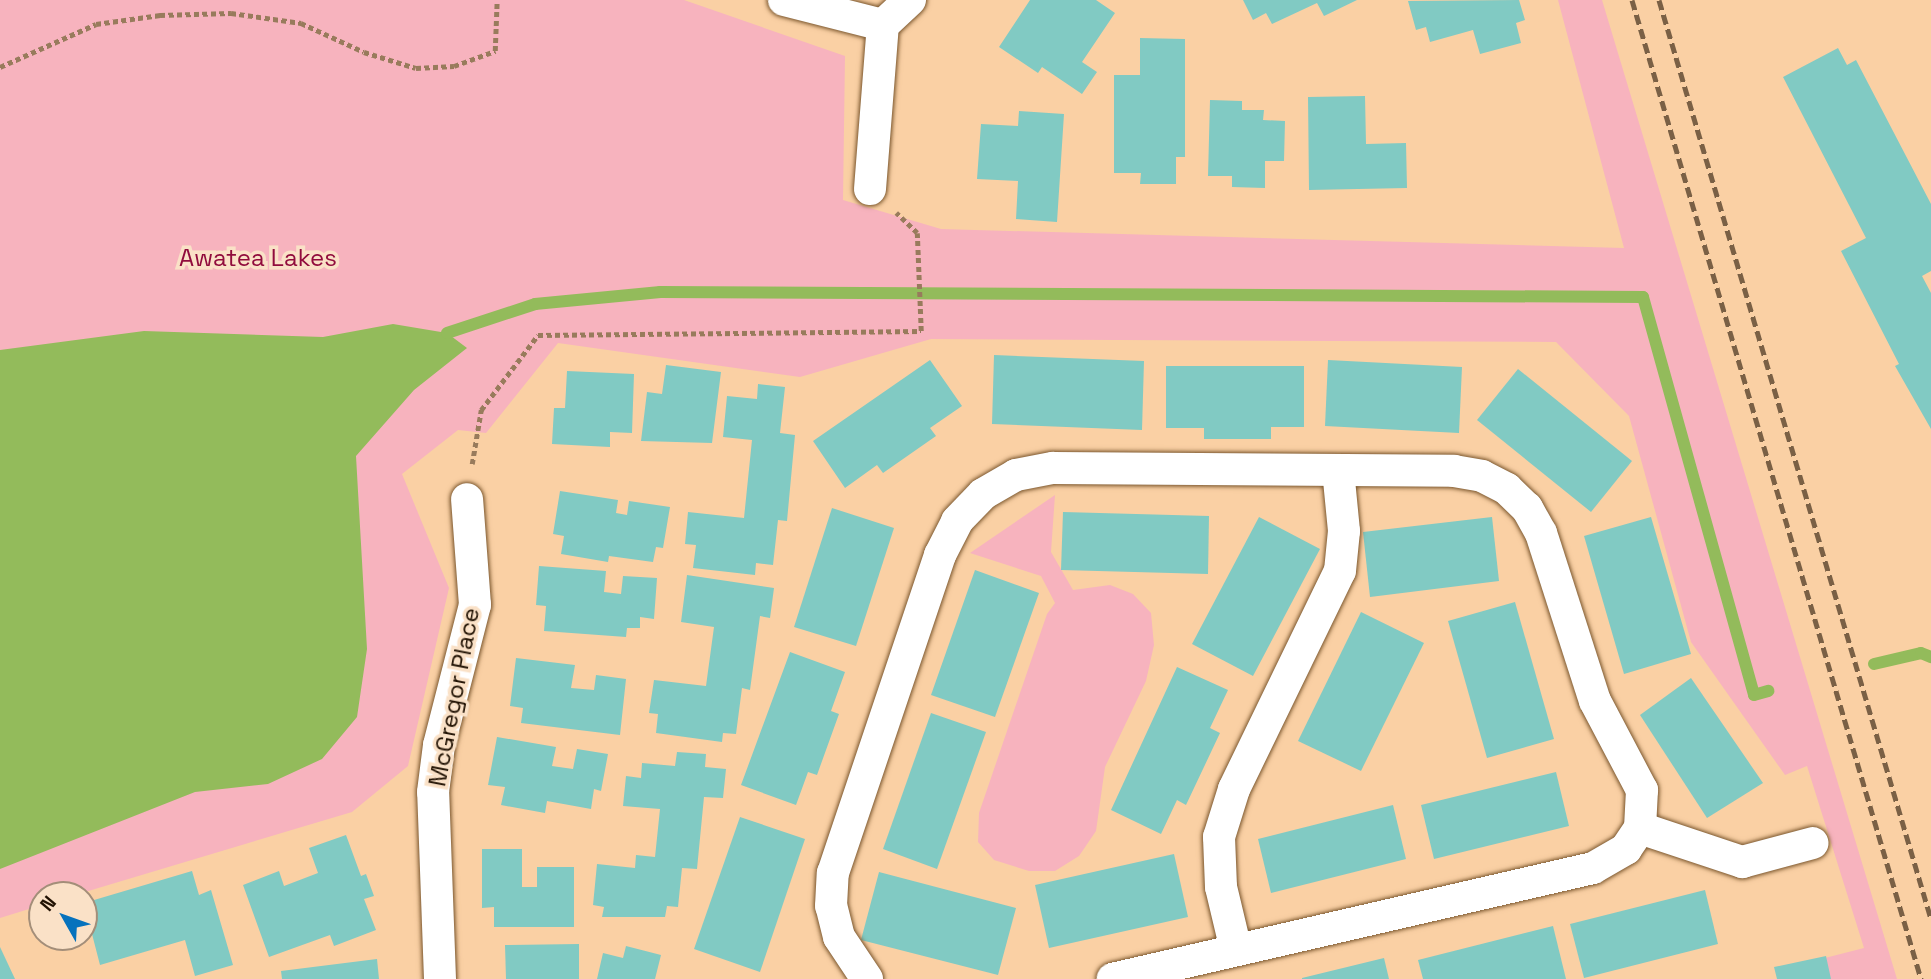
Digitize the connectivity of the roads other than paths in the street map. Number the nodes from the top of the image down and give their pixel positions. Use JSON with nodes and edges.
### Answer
{"nodes":[{"id":1,"x":784,"y":0,"type":"edge"},
{"id":2,"x":910,"y":0,"type":"edge"},
{"id":3,"x":883,"y":25,"type":"junction"},
{"id":4,"x":870,"y":189,"type":"road end"},
{"id":5,"x":1338,"y":470,"type":"junction"},
{"id":6,"x":467,"y":499,"type":"road end"},
{"id":7,"x":1640,"y":828,"type":"junction"},
{"id":8,"x":1813,"y":843,"type":"dead end"},
{"id":9,"x":1236,"y":950,"type":"junction"},
{"id":10,"x":440,"y":979,"type":"edge"},
{"id":11,"x":867,"y":979,"type":"edge"},
{"id":12,"x":1113,"y":979,"type":"edge"}],
"edges":[{"from":1,"to":3,"type":"street"},
{"from":2,"to":3,"type":"street"},
{"from":3,"to":4,"type":"street"},
{"from":5,"to":7,"type":"street"},
{"from":5,"to":9,"type":"street"},
{"from":5,"to":11,"type":"street"},
{"from":6,"to":10,"type":"street","name":"McGregor Place"},
{"from":7,"to":8,"type":"street"},
{"from":7,"to":9,"type":"street"},
{"from":9,"to":12,"type":"street"}]}
